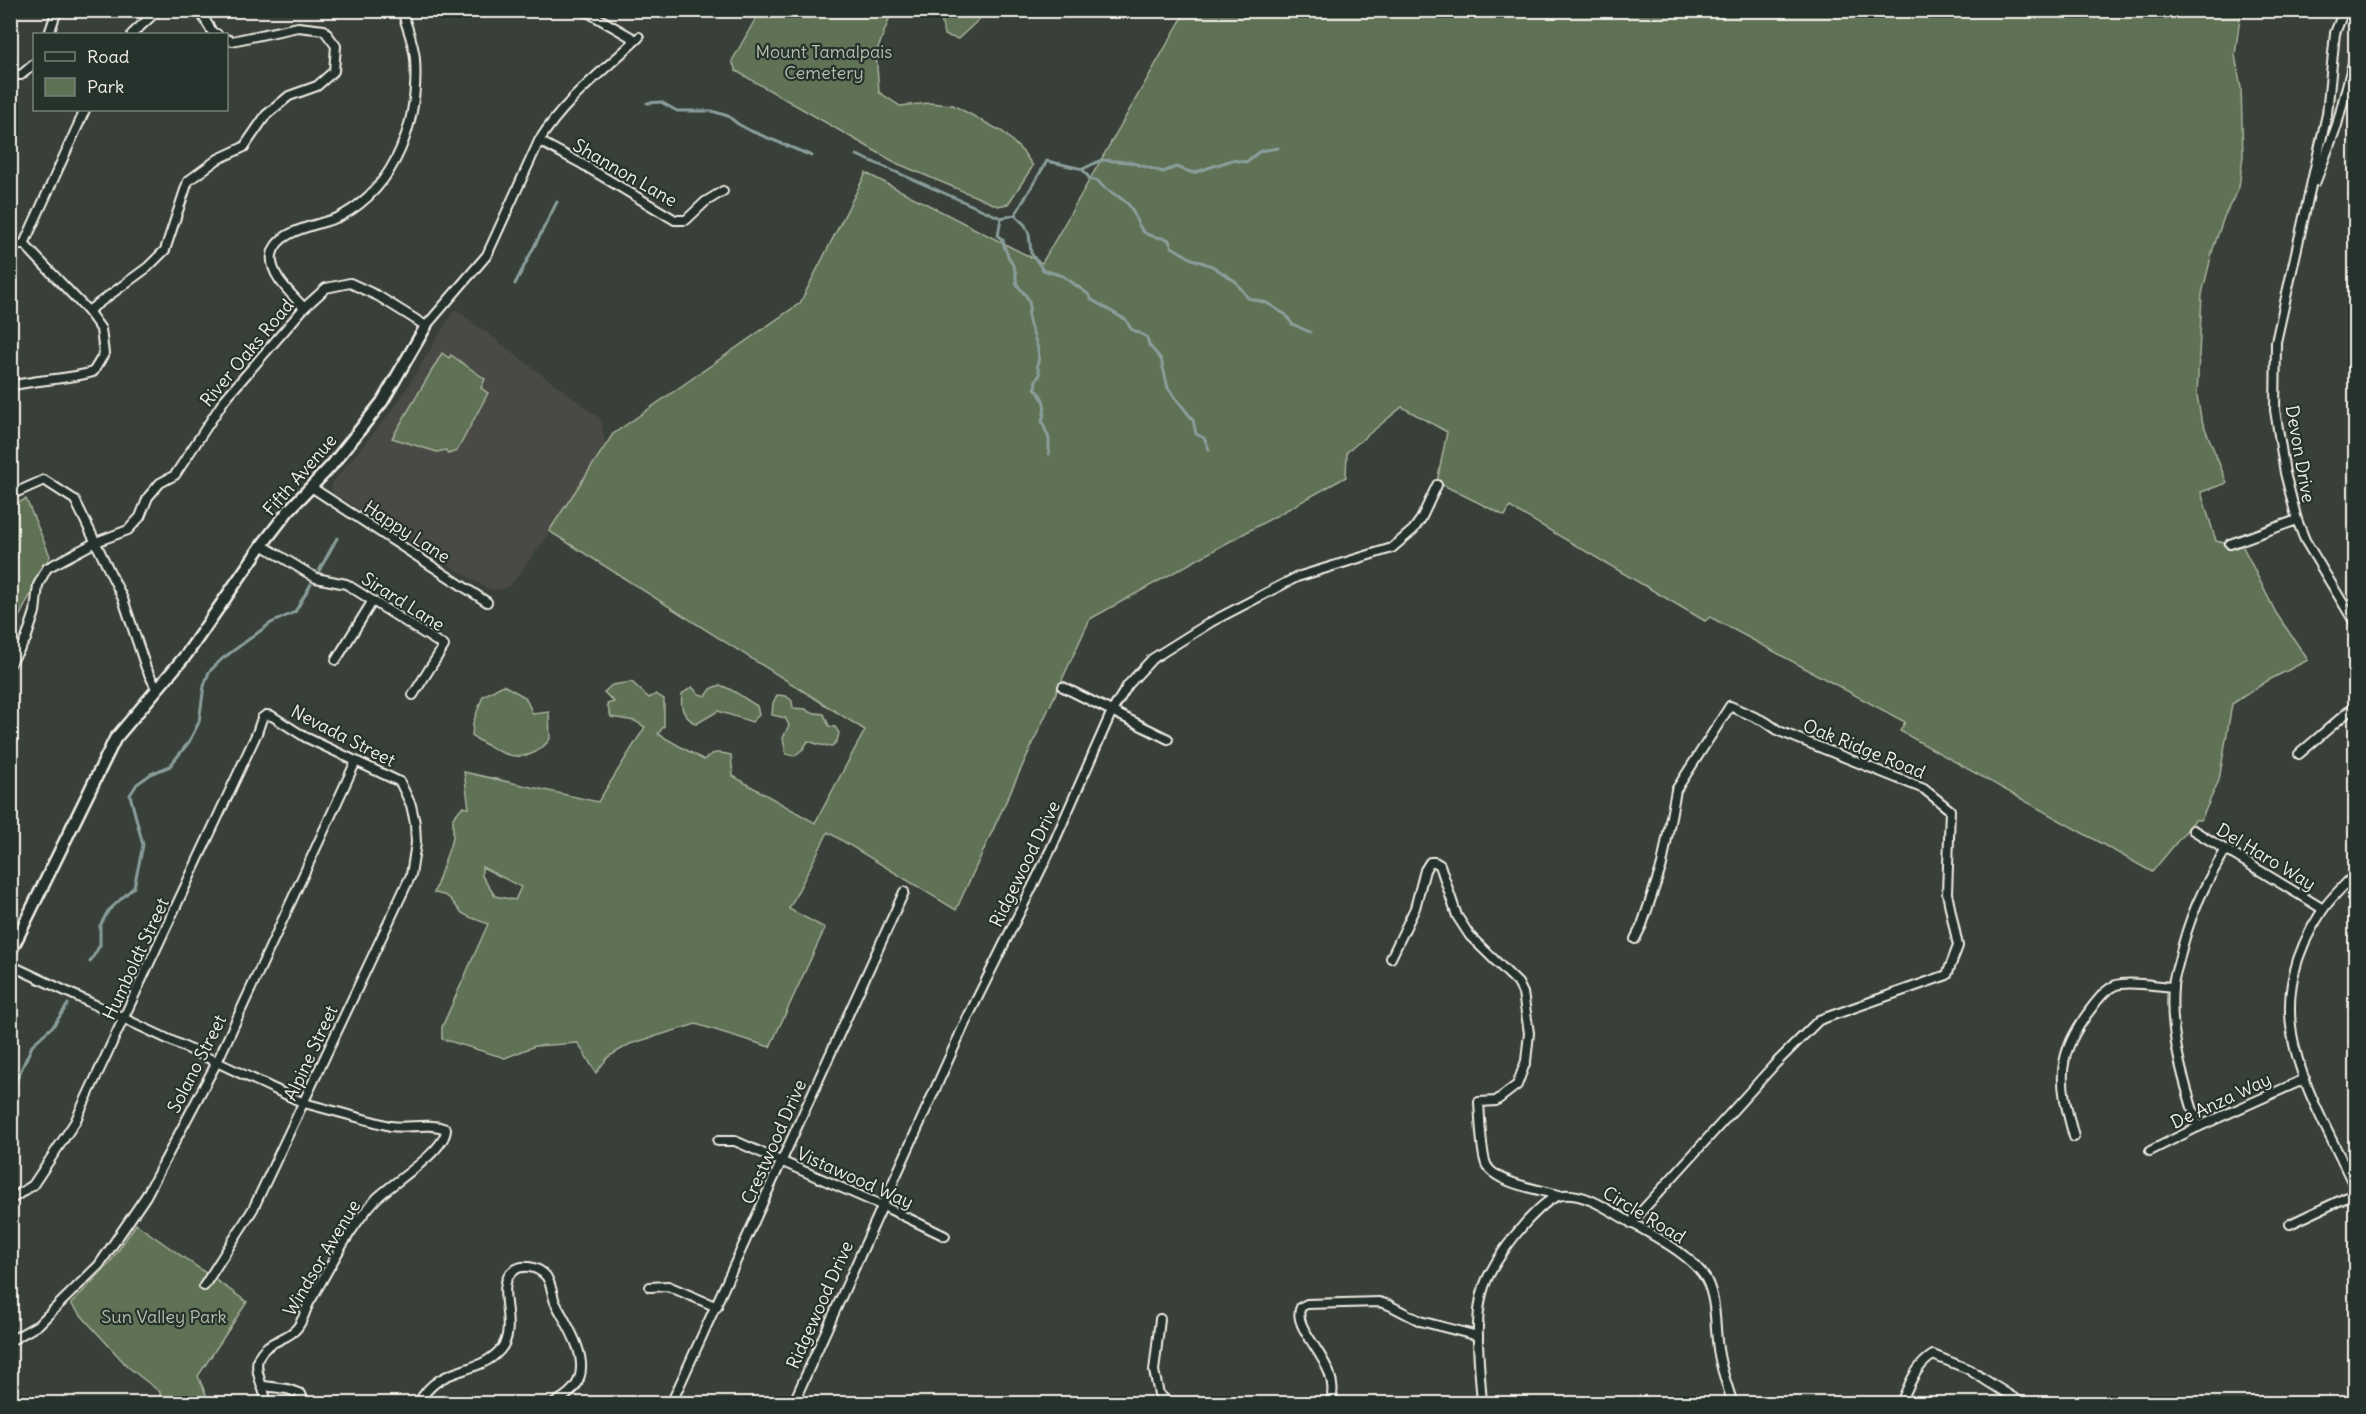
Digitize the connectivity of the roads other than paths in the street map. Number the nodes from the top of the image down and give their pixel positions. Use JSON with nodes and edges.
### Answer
{"nodes":[{"id":1,"x":57,"y":10,"type":"edge"},
{"id":2,"x":158,"y":10,"type":"edge"},
{"id":3,"x":199,"y":10,"type":"edge"},
{"id":4,"x":402,"y":10,"type":"edge"},
{"id":5,"x":584,"y":10,"type":"edge"},
{"id":6,"x":2344,"y":10,"type":"edge"},
{"id":7,"x":49,"y":33,"type":"edge"},
{"id":8,"x":133,"y":33,"type":"edge"},
{"id":9,"x":213,"y":33,"type":"edge"},
{"id":10,"x":228,"y":40,"type":"edge"},
{"id":11,"x":2355,"y":51,"type":"edge"},
{"id":12,"x":33,"y":65,"type":"edge"},
{"id":13,"x":10,"y":74,"type":"edge"},
{"id":14,"x":85,"y":111,"type":"edge"},
{"id":15,"x":539,"y":141,"type":"junction"},
{"id":16,"x":723,"y":191,"type":"dead end"},
{"id":17,"x":2306,"y":205,"type":"junction"},
{"id":18,"x":24,"y":244,"type":"junction"},
{"id":19,"x":10,"y":248,"type":"edge"},
{"id":20,"x":304,"y":308,"type":"junction"},
{"id":21,"x":88,"y":311,"type":"junction"},
{"id":22,"x":426,"y":326,"type":"junction"},
{"id":23,"x":10,"y":386,"type":"edge"},
{"id":24,"x":1437,"y":484,"type":"dead end"},
{"id":25,"x":311,"y":487,"type":"junction"},
{"id":26,"x":10,"y":495,"type":"edge"},
{"id":27,"x":2297,"y":520,"type":"junction"},
{"id":28,"x":96,"y":542,"type":"junction"},
{"id":29,"x":262,"y":544,"type":"junction"},
{"id":30,"x":2230,"y":544,"type":"dead end"},
{"id":31,"x":372,"y":602,"type":"junction"},
{"id":32,"x":487,"y":602,"type":"dead end"},
{"id":33,"x":2355,"y":625,"type":"edge"},
{"id":34,"x":336,"y":660,"type":"dead end"},
{"id":35,"x":10,"y":664,"type":"edge"},
{"id":36,"x":1063,"y":687,"type":"dead end"},
{"id":37,"x":156,"y":688,"type":"junction"},
{"id":38,"x":413,"y":695,"type":"dead end"},
{"id":39,"x":2355,"y":705,"type":"edge"},
{"id":40,"x":1112,"y":711,"type":"junction"},
{"id":41,"x":266,"y":716,"type":"joint"},
{"id":42,"x":1168,"y":739,"type":"dead end"},
{"id":43,"x":2299,"y":754,"type":"dead end"},
{"id":44,"x":356,"y":761,"type":"junction"},
{"id":45,"x":415,"y":823,"type":"joint"},
{"id":46,"x":2193,"y":830,"type":"dead end"},
{"id":47,"x":2224,"y":851,"type":"junction"},
{"id":48,"x":2355,"y":873,"type":"edge"},
{"id":49,"x":904,"y":892,"type":"dead end"},
{"id":50,"x":2323,"y":909,"type":"junction"},
{"id":51,"x":1635,"y":939,"type":"dead end"},
{"id":52,"x":10,"y":953,"type":"edge"},
{"id":53,"x":1390,"y":958,"type":"dead end"},
{"id":54,"x":10,"y":965,"type":"edge"},
{"id":55,"x":2173,"y":987,"type":"junction"},
{"id":56,"x":125,"y":1018,"type":"junction"},
{"id":57,"x":217,"y":1062,"type":"junction"},
{"id":58,"x":2305,"y":1079,"type":"junction"},
{"id":59,"x":304,"y":1103,"type":"junction"},
{"id":60,"x":2198,"y":1127,"type":"junction"},
{"id":61,"x":2074,"y":1137,"type":"dead end"},
{"id":62,"x":718,"y":1141,"type":"dead end"},
{"id":63,"x":2150,"y":1151,"type":"dead end"},
{"id":64,"x":782,"y":1161,"type":"junction"},
{"id":65,"x":2355,"y":1191,"type":"edge"},
{"id":66,"x":1559,"y":1195,"type":"junction"},
{"id":67,"x":10,"y":1200,"type":"edge"},
{"id":68,"x":881,"y":1205,"type":"junction"},
{"id":69,"x":1631,"y":1223,"type":"junction"},
{"id":70,"x":2290,"y":1224,"type":"dead end"},
{"id":71,"x":945,"y":1236,"type":"dead end"},
{"id":72,"x":204,"y":1286,"type":"dead end"},
{"id":73,"x":650,"y":1287,"type":"dead end"},
{"id":74,"x":717,"y":1307,"type":"junction"},
{"id":75,"x":1160,"y":1318,"type":"dead end"},
{"id":76,"x":1478,"y":1336,"type":"junction"},
{"id":77,"x":10,"y":1341,"type":"edge"},
{"id":78,"x":264,"y":1386,"type":"junction"},
{"id":79,"x":267,"y":1404,"type":"edge"},
{"id":80,"x":305,"y":1404,"type":"edge"},
{"id":81,"x":418,"y":1404,"type":"edge"},
{"id":82,"x":553,"y":1404,"type":"edge"},
{"id":83,"x":671,"y":1404,"type":"edge"},
{"id":84,"x":793,"y":1404,"type":"edge"},
{"id":85,"x":1170,"y":1404,"type":"edge"},
{"id":86,"x":1330,"y":1404,"type":"edge"},
{"id":87,"x":1482,"y":1404,"type":"edge"},
{"id":88,"x":1733,"y":1404,"type":"edge"},
{"id":89,"x":1900,"y":1404,"type":"edge"},
{"id":90,"x":2027,"y":1404,"type":"edge"}],
"edges":[{"from":1,"to":7,"type":"street"},
{"from":2,"to":8,"type":"street"},
{"from":3,"to":9,"type":"street"},
{"from":4,"to":20,"type":"street"},
{"from":5,"to":15,"type":"street","name":"Fifth Avenue"},
{"from":6,"to":17,"type":"street","name":"Devon Drive"},
{"from":10,"to":21,"type":"street"},
{"from":11,"to":17,"type":"street","name":"Devon Drive"},
{"from":12,"to":13,"type":"street"},
{"from":14,"to":18,"type":"street"},
{"from":15,"to":16,"type":"street","name":"Shannon Lane"},
{"from":15,"to":22,"type":"street","name":"Fifth Avenue"},
{"from":17,"to":27,"type":"street","name":"Devon Drive"},
{"from":18,"to":19,"type":"street"},
{"from":18,"to":21,"type":"street"},
{"from":20,"to":22,"type":"street","name":"River Oaks Road"},
{"from":20,"to":28,"type":"street","name":"River Oaks Road"},
{"from":21,"to":23,"type":"street"},
{"from":22,"to":25,"type":"street","name":"Fifth Avenue"},
{"from":24,"to":40,"type":"street","name":"Ridgewood Drive"},
{"from":25,"to":29,"type":"street","name":"Fifth Avenue"},
{"from":25,"to":32,"type":"street","name":"Happy Lane"},
{"from":26,"to":28,"type":"street"},
{"from":27,"to":30,"type":"street"},
{"from":27,"to":33,"type":"street","name":"Devon Drive"},
{"from":28,"to":35,"type":"street","name":"River Oaks Road"},
{"from":28,"to":37,"type":"street"},
{"from":29,"to":31,"type":"street","name":"Sirard Lane"},
{"from":29,"to":37,"type":"street","name":"Fifth Avenue"},
{"from":31,"to":34,"type":"street"},
{"from":31,"to":38,"type":"street","name":"Sirard Lane"},
{"from":36,"to":40,"type":"street"},
{"from":37,"to":52,"type":"street","name":"Fifth Avenue"},
{"from":39,"to":43,"type":"street"},
{"from":40,"to":42,"type":"street"},
{"from":40,"to":68,"type":"street","name":"Ridgewood Drive"},
{"from":41,"to":44,"type":"street","name":"Nevada Street"},
{"from":41,"to":56,"type":"street","name":"Humboldt Street"},
{"from":44,"to":45,"type":"street","name":"Nevada Street"},
{"from":44,"to":57,"type":"street","name":"Solano Street"},
{"from":45,"to":59,"type":"street","name":"Alpine Street"},
{"from":46,"to":47,"type":"street","name":"Del Haro Way"},
{"from":47,"to":50,"type":"street","name":"Del Haro Way"},
{"from":47,"to":55,"type":"street"},
{"from":48,"to":50,"type":"street"},
{"from":49,"to":64,"type":"street","name":"Crestwood Drive"},
{"from":50,"to":58,"type":"street"},
{"from":51,"to":69,"type":"street","name":"Oak Ridge Road"},
{"from":53,"to":66,"type":"street","name":"Circle Road"},
{"from":54,"to":56,"type":"street"},
{"from":55,"to":60,"type":"street"},
{"from":55,"to":61,"type":"street"},
{"from":56,"to":57,"type":"street"},
{"from":56,"to":67,"type":"street","name":"Humboldt Street"},
{"from":57,"to":59,"type":"street"},
{"from":57,"to":77,"type":"street","name":"Solano Street"},
{"from":58,"to":60,"type":"street","name":"De Anza Way"},
{"from":58,"to":65,"type":"street"},
{"from":59,"to":72,"type":"street","name":"Alpine Street"},
{"from":59,"to":78,"type":"street","name":"Windsor Avenue"},
{"from":60,"to":63,"type":"street","name":"De Anza Way"},
{"from":62,"to":64,"type":"street","name":"Vistawood Way"},
{"from":64,"to":68,"type":"street","name":"Vistawood Way"},
{"from":64,"to":74,"type":"street","name":"Crestwood Drive"},
{"from":65,"to":70,"type":"street"},
{"from":66,"to":69,"type":"street","name":"Circle Road"},
{"from":66,"to":76,"type":"street"},
{"from":68,"to":71,"type":"street","name":"Vistawood Way"},
{"from":68,"to":84,"type":"street","name":"Ridgewood Drive"},
{"from":69,"to":88,"type":"street","name":"Circle Road"},
{"from":73,"to":74,"type":"street"},
{"from":74,"to":83,"type":"street","name":"Crestwood Drive"},
{"from":75,"to":85,"type":"street"},
{"from":76,"to":86,"type":"street"},
{"from":76,"to":87,"type":"street"},
{"from":78,"to":79,"type":"street"},
{"from":78,"to":80,"type":"street"},
{"from":81,"to":82,"type":"street"},
{"from":89,"to":90,"type":"street"}]}
